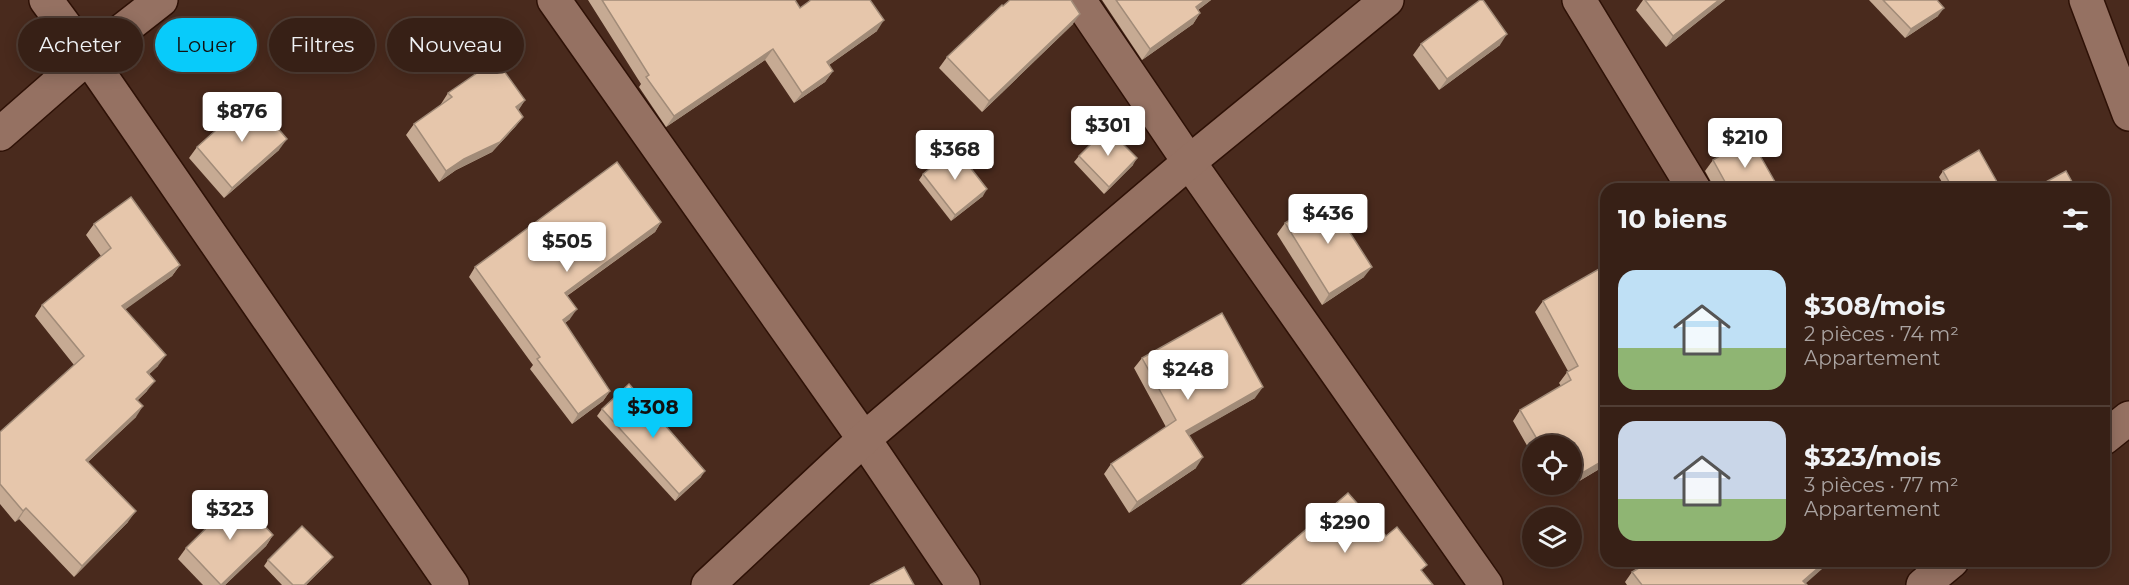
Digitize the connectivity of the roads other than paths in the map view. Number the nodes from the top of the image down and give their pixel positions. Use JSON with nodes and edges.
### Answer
{"nodes":[{"id":1,"x":46,"y":0,"type":"edge"},
{"id":2,"x":161,"y":0,"type":"edge"},
{"id":3,"x":554,"y":0,"type":"edge"},
{"id":4,"x":1079,"y":0,"type":"edge"},
{"id":5,"x":1388,"y":0,"type":"edge"},
{"id":6,"x":1579,"y":0,"type":"edge"},
{"id":7,"x":2086,"y":0,"type":"edge"},
{"id":8,"x":59,"y":18,"type":"edge"},
{"id":9,"x":138,"y":18,"type":"edge"},
{"id":10,"x":71,"y":72,"type":"edge"},
{"id":11,"x":98,"y":72,"type":"edge"},
{"id":12,"x":2129,"y":114,"type":"edge"},
{"id":13,"x":0,"y":134,"type":"edge"},
{"id":14,"x":1189,"y":162,"type":"junction"},
{"id":15,"x":1690,"y":183,"type":"edge"},
{"id":16,"x":2129,"y":418,"type":"edge"},
{"id":17,"x":2110,"y":433,"type":"edge"},
{"id":18,"x":864,"y":439,"type":"junction"},
{"id":19,"x":452,"y":585,"type":"edge"},
{"id":20,"x":708,"y":585,"type":"edge"},
{"id":21,"x":963,"y":585,"type":"edge"},
{"id":22,"x":1486,"y":585,"type":"edge"}],
"edges":[{"from":1,"to":8,"type":"street"},
{"from":2,"to":9,"type":"street"},
{"from":3,"to":18,"type":"street"},
{"from":4,"to":14,"type":"street"},
{"from":5,"to":14,"type":"street"},
{"from":6,"to":15,"type":"street"},
{"from":7,"to":12,"type":"street"},
{"from":10,"to":13,"type":"street"},
{"from":11,"to":19,"type":"street"},
{"from":14,"to":18,"type":"street"},
{"from":14,"to":22,"type":"street"},
{"from":16,"to":17,"type":"street"},
{"from":18,"to":20,"type":"street"},
{"from":18,"to":21,"type":"street"}]}
